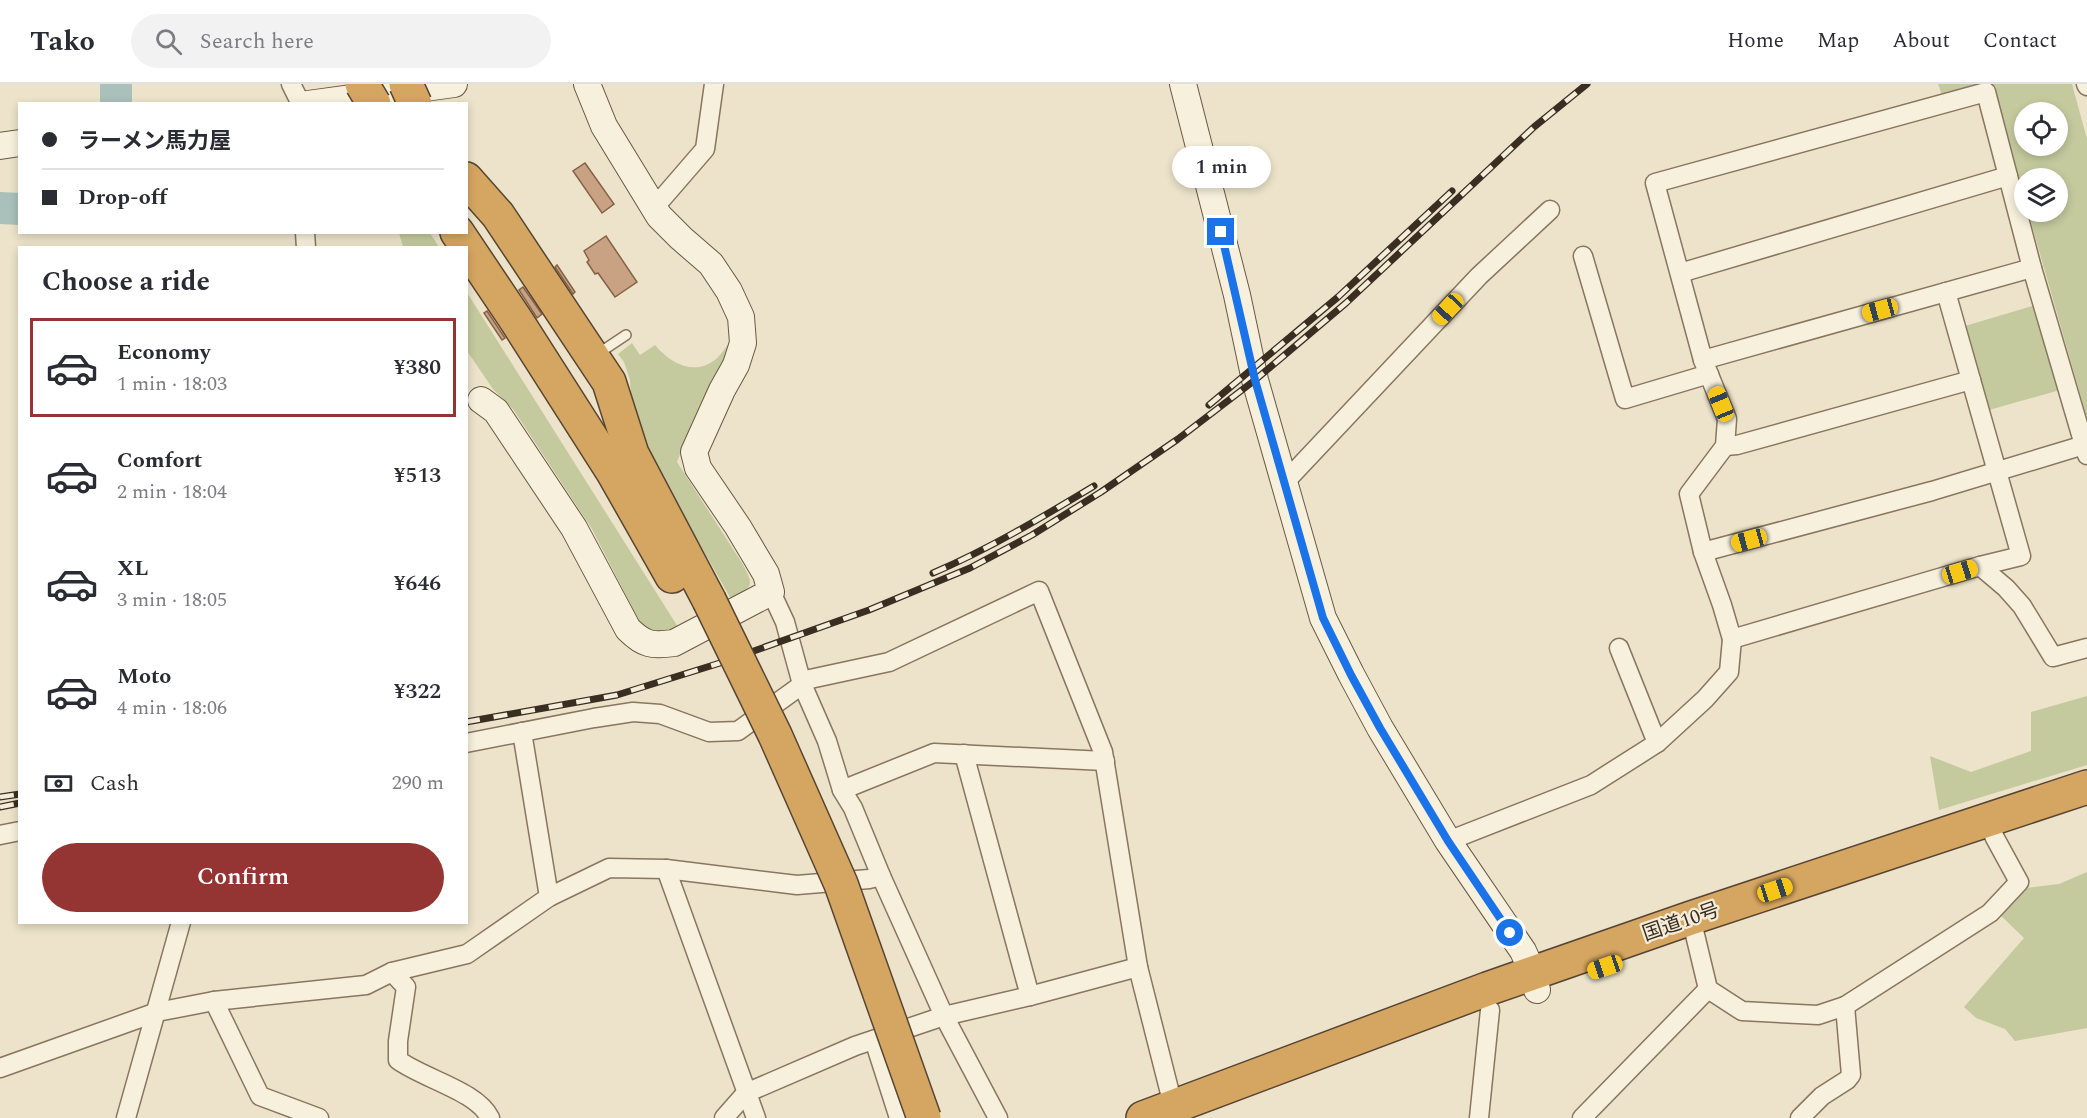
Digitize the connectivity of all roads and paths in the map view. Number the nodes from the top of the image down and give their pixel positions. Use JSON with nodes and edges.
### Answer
{"nodes":[{"id":1,"x":291,"y":84,"type":"edge"},
{"id":2,"x":362,"y":84,"type":"edge"},
{"id":3,"x":372,"y":84,"type":"edge"},
{"id":4,"x":406,"y":84,"type":"edge"},
{"id":5,"x":587,"y":84,"type":"edge"},
{"id":6,"x":714,"y":84,"type":"edge"},
{"id":7,"x":1183,"y":84,"type":"edge"},
{"id":8,"x":448,"y":85,"type":"edge"},
{"id":9,"x":300,"y":102,"type":"edge"},
{"id":10,"x":323,"y":102,"type":"edge"},
{"id":11,"x":373,"y":102,"type":"edge"},
{"id":12,"x":380,"y":102,"type":"edge"},
{"id":13,"x":414,"y":102,"type":"edge"},
{"id":14,"x":18,"y":143,"type":"edge"},
{"id":15,"x":0,"y":146,"type":"edge"},
{"id":16,"x":2008,"y":176,"type":"junction"},
{"id":17,"x":468,"y":181,"type":"edge"},
{"id":18,"x":654,"y":208,"type":"junction"},
{"id":19,"x":1551,"y":210,"type":"dead end"},
{"id":20,"x":468,"y":248,"type":"edge"},
{"id":21,"x":1583,"y":256,"type":"dead end"},
{"id":22,"x":2031,"y":268,"type":"junction"},
{"id":23,"x":1680,"y":273,"type":"junction"},
{"id":24,"x":1946,"y":292,"type":"junction"},
{"id":25,"x":626,"y":334,"type":"dead end"},
{"id":26,"x":593,"y":357,"type":"junction"},
{"id":27,"x":1706,"y":367,"type":"junction"},
{"id":28,"x":1971,"y":380,"type":"junction"},
{"id":29,"x":474,"y":399,"type":"edge"},
{"id":30,"x":1725,"y":446,"type":"junction"},
{"id":31,"x":2085,"y":450,"type":"edge"},
{"id":32,"x":1996,"y":471,"type":"junction"},
{"id":33,"x":1284,"y":483,"type":"junction"},
{"id":34,"x":1703,"y":552,"type":"junction"},
{"id":35,"x":1980,"y":566,"type":"junction"},
{"id":36,"x":771,"y":592,"type":"junction"},
{"id":37,"x":701,"y":607,"type":"junction"},
{"id":38,"x":1732,"y":639,"type":"junction"},
{"id":39,"x":1619,"y":648,"type":"dead end"},
{"id":40,"x":2087,"y":648,"type":"edge"},
{"id":41,"x":802,"y":684,"type":"junction"},
{"id":42,"x":522,"y":732,"type":"junction"},
{"id":43,"x":468,"y":742,"type":"edge"},
{"id":44,"x":1658,"y":743,"type":"junction"},
{"id":45,"x":964,"y":754,"type":"junction"},
{"id":46,"x":1105,"y":760,"type":"junction"},
{"id":47,"x":2087,"y":787,"type":"edge"},
{"id":48,"x":842,"y":790,"type":"junction"},
{"id":49,"x":2087,"y":809,"type":"edge"},
{"id":50,"x":1991,"y":828,"type":"junction"},
{"id":51,"x":18,"y":831,"type":"edge"},
{"id":52,"x":0,"y":835,"type":"edge"},
{"id":53,"x":1448,"y":841,"type":"junction"},
{"id":54,"x":666,"y":869,"type":"junction"},
{"id":55,"x":881,"y":876,"type":"junction"},
{"id":56,"x":549,"y":897,"type":"junction"},
{"id":57,"x":180,"y":924,"type":"edge"},
{"id":58,"x":1693,"y":927,"type":"junction"},
{"id":59,"x":1138,"y":967,"type":"junction"},
{"id":60,"x":392,"y":972,"type":"junction"},
{"id":61,"x":1535,"y":982,"type":"junction"},
{"id":62,"x":1708,"y":989,"type":"junction"},
{"id":63,"x":1030,"y":996,"type":"junction"},
{"id":64,"x":214,"y":1001,"type":"junction"},
{"id":65,"x":1845,"y":1006,"type":"junction"},
{"id":66,"x":1490,"y":1010,"type":"junction"},
{"id":67,"x":157,"y":1012,"type":"junction"},
{"id":68,"x":944,"y":1016,"type":"junction"},
{"id":69,"x":904,"y":1030,"type":"junction"},
{"id":70,"x":874,"y":1040,"type":"junction"},
{"id":71,"x":0,"y":1068,"type":"edge"},
{"id":72,"x":746,"y":1093,"type":"junction"},
{"id":73,"x":1171,"y":1115,"type":"edge"},
{"id":74,"x":126,"y":1118,"type":"edge"},
{"id":75,"x":319,"y":1118,"type":"edge"},
{"id":76,"x":490,"y":1118,"type":"edge"},
{"id":77,"x":724,"y":1118,"type":"edge"},
{"id":78,"x":756,"y":1118,"type":"edge"},
{"id":79,"x":901,"y":1118,"type":"edge"},
{"id":80,"x":924,"y":1118,"type":"edge"},
{"id":81,"x":933,"y":1118,"type":"edge"},
{"id":82,"x":998,"y":1118,"type":"edge"},
{"id":83,"x":1479,"y":1118,"type":"edge"},
{"id":84,"x":1582,"y":1118,"type":"edge"},
{"id":85,"x":1800,"y":1118,"type":"edge"}],
"edges":[{"from":1,"to":9,"type":"street"},
{"from":2,"to":11,"type":"highway","bridge":true},
{"from":3,"to":12,"type":"highway"},
{"from":4,"to":13,"type":"highway","bridge":true},
{"from":5,"to":18,"type":"street"},
{"from":6,"to":18,"type":"street"},
{"from":7,"to":33,"type":"street"},
{"from":8,"to":10,"type":"street"},
{"from":14,"to":15,"type":"street"},
{"from":16,"to":22,"type":"street"},
{"from":16,"to":23,"type":"street"},
{"from":16,"to":23,"type":"street"},
{"from":17,"to":26,"type":"highway"},
{"from":18,"to":36,"type":"street"},
{"from":19,"to":33,"type":"street"},
{"from":20,"to":37,"type":"highway"},
{"from":21,"to":27,"type":"street"},
{"from":22,"to":24,"type":"street"},
{"from":22,"to":31,"type":"street"},
{"from":23,"to":27,"type":"street"},
{"from":24,"to":27,"type":"street"},
{"from":24,"to":28,"type":"street"},
{"from":25,"to":26,"type":"lane"},
{"from":26,"to":37,"type":"highway"},
{"from":27,"to":30,"type":"street"},
{"from":28,"to":30,"type":"street"},
{"from":28,"to":32,"type":"street"},
{"from":29,"to":36,"type":"street"},
{"from":30,"to":34,"type":"street"},
{"from":31,"to":32,"type":"street"},
{"from":32,"to":34,"type":"street"},
{"from":32,"to":35,"type":"street"},
{"from":33,"to":53,"type":"street"},
{"from":34,"to":38,"type":"street"},
{"from":35,"to":38,"type":"street"},
{"from":35,"to":40,"type":"street"},
{"from":36,"to":41,"type":"street"},
{"from":37,"to":79,"type":"highway"},
{"from":37,"to":80,"type":"highway","bridge":true},
{"from":38,"to":44,"type":"street"},
{"from":39,"to":44,"type":"street"},
{"from":41,"to":42,"type":"street"},
{"from":41,"to":46,"type":"street"},
{"from":41,"to":48,"type":"street"},
{"from":42,"to":43,"type":"street"},
{"from":42,"to":56,"type":"street"},
{"from":44,"to":53,"type":"street"},
{"from":45,"to":46,"type":"street"},
{"from":45,"to":48,"type":"street"},
{"from":45,"to":63,"type":"street"},
{"from":46,"to":59,"type":"street"},
{"from":47,"to":50,"type":"highway","name":"国道10号"},
{"from":48,"to":55,"type":"street"},
{"from":49,"to":50,"type":"highway","name":"国道10号"},
{"from":50,"to":58,"type":"highway","name":"国道10号"},
{"from":50,"to":65,"type":"street"},
{"from":51,"to":52,"type":"street"},
{"from":53,"to":61,"type":"street"},
{"from":54,"to":55,"type":"street"},
{"from":54,"to":56,"type":"street"},
{"from":54,"to":72,"type":"street"},
{"from":55,"to":68,"type":"street"},
{"from":56,"to":60,"type":"street"},
{"from":57,"to":67,"type":"street"},
{"from":58,"to":61,"type":"highway","name":"国道10号"},
{"from":58,"to":62,"type":"street"},
{"from":59,"to":63,"type":"street"},
{"from":59,"to":73,"type":"street"},
{"from":60,"to":64,"type":"street"},
{"from":60,"to":76,"type":"street"},
{"from":61,"to":66,"type":"highway","name":"国道10号"},
{"from":61,"to":73,"type":"highway","name":"国道10号"},
{"from":62,"to":65,"type":"street"},
{"from":62,"to":84,"type":"street"},
{"from":63,"to":68,"type":"street"},
{"from":64,"to":67,"type":"street"},
{"from":64,"to":75,"type":"street"},
{"from":65,"to":85,"type":"street"},
{"from":66,"to":73,"type":"highway","name":"国道10号"},
{"from":66,"to":83,"type":"street"},
{"from":67,"to":71,"type":"street"},
{"from":67,"to":74,"type":"street"},
{"from":68,"to":69,"type":"street"},
{"from":68,"to":82,"type":"street"},
{"from":69,"to":70,"type":"street"},
{"from":69,"to":81,"type":"street"},
{"from":70,"to":72,"type":"street"},
{"from":70,"to":79,"type":"street"},
{"from":72,"to":77,"type":"street"},
{"from":72,"to":78,"type":"street"}]}
